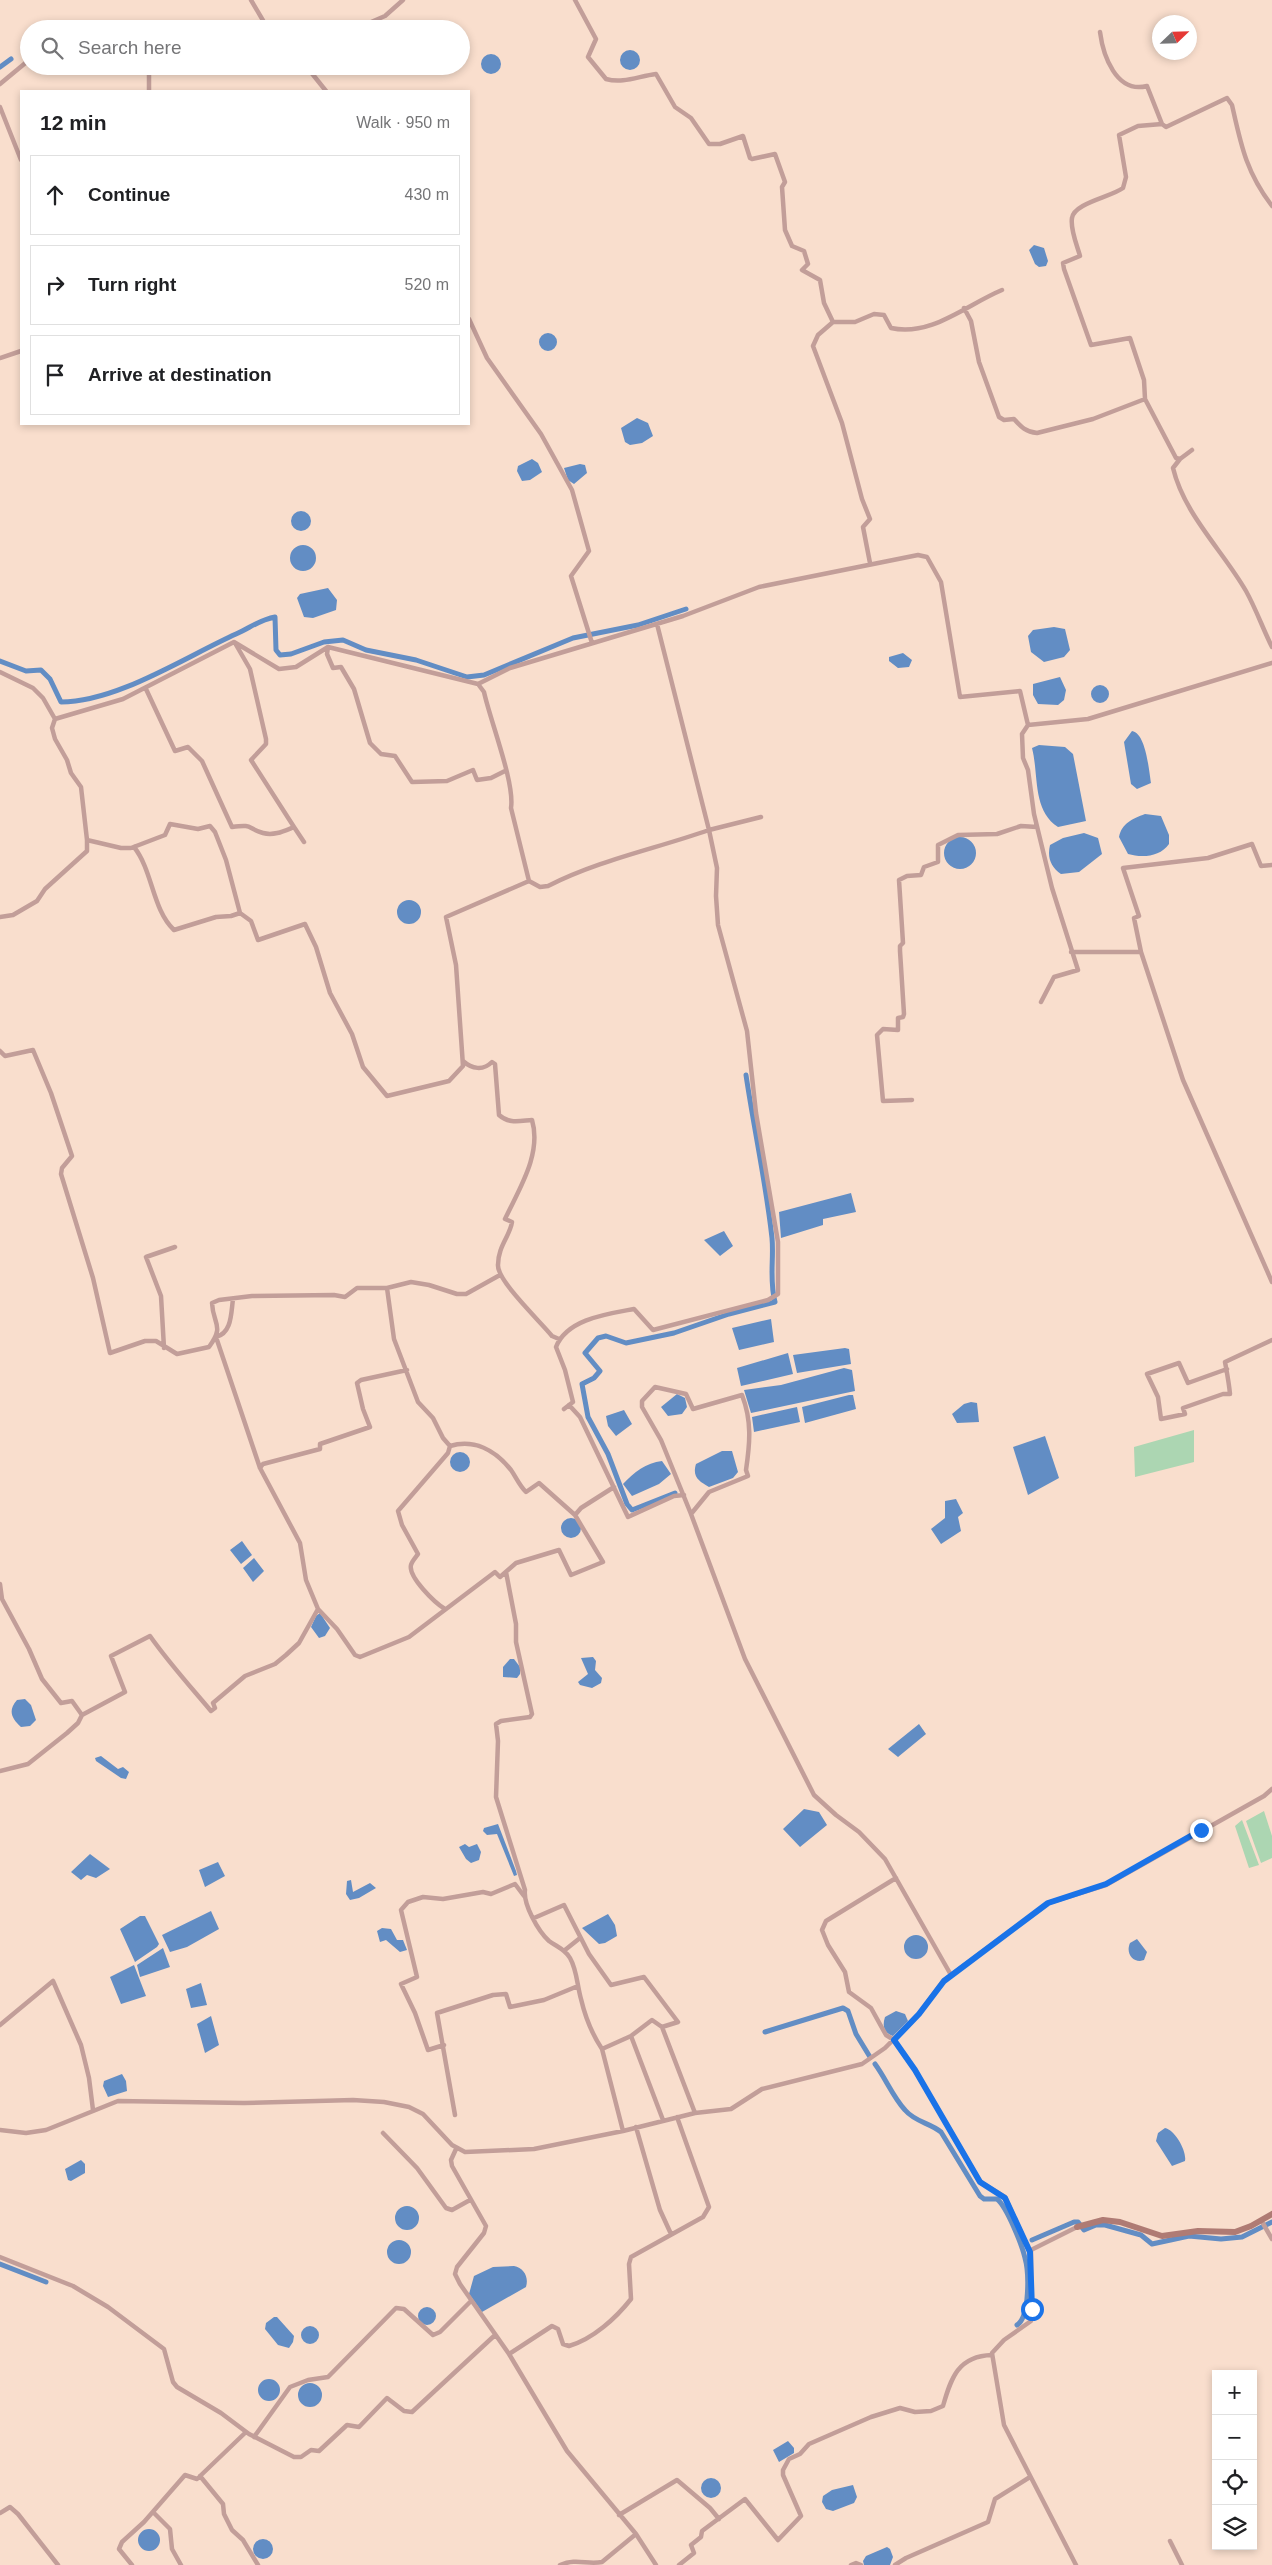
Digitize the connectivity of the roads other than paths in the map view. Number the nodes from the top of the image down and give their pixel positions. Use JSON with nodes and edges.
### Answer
{"nodes":[{"id":1,"x":251,"y":0,"type":"edge"},
{"id":2,"x":402,"y":0,"type":"edge"},
{"id":3,"x":575,"y":0,"type":"edge"},
{"id":4,"x":263,"y":20,"type":"edge"},
{"id":5,"x":376,"y":20,"type":"edge"},
{"id":6,"x":1100,"y":32,"type":"dead end"},
{"id":7,"x":20,"y":67,"type":"edge"},
{"id":8,"x":149,"y":75,"type":"edge"},
{"id":9,"x":313,"y":75,"type":"edge"},
{"id":10,"x":0,"y":83,"type":"edge"},
{"id":11,"x":149,"y":90,"type":"edge"},
{"id":12,"x":325,"y":90,"type":"edge"},
{"id":13,"x":0,"y":107,"type":"edge"},
{"id":14,"x":1162,"y":124,"type":"junction"},
{"id":15,"x":20,"y":157,"type":"edge"},
{"id":16,"x":1272,"y":206,"type":"edge"},
{"id":17,"x":1002,"y":290,"type":"dead end"},
{"id":18,"x":964,"y":308,"type":"junction"},
{"id":19,"x":470,"y":321,"type":"edge"},
{"id":20,"x":833,"y":322,"type":"junction"},
{"id":21,"x":20,"y":351,"type":"edge"},
{"id":22,"x":0,"y":358,"type":"edge"},
{"id":23,"x":1145,"y":399,"type":"junction"},
{"id":24,"x":1192,"y":450,"type":"dead end"},
{"id":25,"x":1180,"y":459,"type":"junction"},
{"id":26,"x":870,"y":563,"type":"junction"},
{"id":27,"x":657,"y":624,"type":"junction"},
{"id":28,"x":592,"y":641,"type":"junction"},
{"id":29,"x":234,"y":642,"type":"junction"},
{"id":30,"x":328,"y":647,"type":"junction"},
{"id":31,"x":1272,"y":647,"type":"edge"},
{"id":32,"x":1272,"y":663,"type":"edge"},
{"id":33,"x":0,"y":672,"type":"edge"},
{"id":34,"x":478,"y":684,"type":"junction"},
{"id":35,"x":146,"y":689,"type":"junction"},
{"id":36,"x":54,"y":719,"type":"junction"},
{"id":37,"x":1028,"y":725,"type":"junction"},
{"id":38,"x":505,"y":771,"type":"junction"},
{"id":39,"x":761,"y":816,"type":"dead end"},
{"id":40,"x":294,"y":827,"type":"junction"},
{"id":41,"x":1037,"y":827,"type":"junction"},
{"id":42,"x":709,"y":830,"type":"junction"},
{"id":43,"x":87,"y":840,"type":"junction"},
{"id":44,"x":304,"y":842,"type":"dead end"},
{"id":45,"x":134,"y":847,"type":"junction"},
{"id":46,"x":1272,"y":865,"type":"edge"},
{"id":47,"x":529,"y":881,"type":"junction"},
{"id":48,"x":240,"y":913,"type":"junction"},
{"id":49,"x":0,"y":917,"type":"edge"},
{"id":50,"x":1071,"y":952,"type":"junction"},
{"id":51,"x":1141,"y":952,"type":"junction"},
{"id":52,"x":1040,"y":1002,"type":"dead end"},
{"id":53,"x":0,"y":1051,"type":"edge"},
{"id":54,"x":463,"y":1061,"type":"junction"},
{"id":55,"x":912,"y":1100,"type":"dead end"},
{"id":56,"x":175,"y":1247,"type":"dead end"},
{"id":57,"x":500,"y":1275,"type":"junction"},
{"id":58,"x":1272,"y":1282,"type":"edge"},
{"id":59,"x":387,"y":1288,"type":"junction"},
{"id":60,"x":233,"y":1300,"type":"junction"},
{"id":61,"x":216,"y":1337,"type":"junction"},
{"id":62,"x":559,"y":1339,"type":"junction"},
{"id":63,"x":1272,"y":1340,"type":"edge"},
{"id":64,"x":164,"y":1348,"type":"junction"},
{"id":65,"x":1227,"y":1369,"type":"junction"},
{"id":66,"x":407,"y":1370,"type":"junction"},
{"id":67,"x":569,"y":1405,"type":"junction"},
{"id":68,"x":564,"y":1410,"type":"dead end"},
{"id":69,"x":450,"y":1446,"type":"junction"},
{"id":70,"x":260,"y":1468,"type":"junction"},
{"id":71,"x":614,"y":1487,"type":"junction"},
{"id":72,"x":684,"y":1496,"type":"junction"},
{"id":73,"x":691,"y":1514,"type":"junction"},
{"id":74,"x":575,"y":1515,"type":"junction"},
{"id":75,"x":506,"y":1572,"type":"junction"},
{"id":76,"x":0,"y":1584,"type":"edge"},
{"id":77,"x":318,"y":1609,"type":"junction"},
{"id":78,"x":445,"y":1609,"type":"junction"},
{"id":79,"x":82,"y":1715,"type":"junction"},
{"id":80,"x":0,"y":1771,"type":"edge"},
{"id":81,"x":1272,"y":1789,"type":"edge"},
{"id":82,"x":896,"y":1878,"type":"junction"},
{"id":83,"x":524,"y":1896,"type":"junction"},
{"id":84,"x":534,"y":1918,"type":"junction"},
{"id":85,"x":580,"y":1938,"type":"junction"},
{"id":86,"x":565,"y":1950,"type":"junction"},
{"id":87,"x":950,"y":1975,"type":"junction"},
{"id":88,"x":578,"y":1986,"type":"junction"},
{"id":89,"x":0,"y":2025,"type":"edge"},
{"id":90,"x":662,"y":2027,"type":"junction"},
{"id":91,"x":631,"y":2036,"type":"junction"},
{"id":92,"x":894,"y":2040,"type":"junction"},
{"id":93,"x":444,"y":2045,"type":"junction"},
{"id":94,"x":602,"y":2048,"type":"junction"},
{"id":95,"x":93,"y":2110,"type":"junction"},
{"id":96,"x":695,"y":2112,"type":"junction"},
{"id":97,"x":455,"y":2115,"type":"dead end"},
{"id":98,"x":677,"y":2117,"type":"junction"},
{"id":99,"x":663,"y":2120,"type":"junction"},
{"id":100,"x":636,"y":2127,"type":"junction"},
{"id":101,"x":0,"y":2130,"type":"edge"},
{"id":102,"x":623,"y":2131,"type":"junction"},
{"id":103,"x":382,"y":2133,"type":"dead end"},
{"id":104,"x":455,"y":2151,"type":"junction"},
{"id":105,"x":470,"y":2200,"type":"junction"},
{"id":106,"x":1272,"y":2214,"type":"edge"},
{"id":107,"x":1261,"y":2220,"type":"junction"},
{"id":108,"x":1077,"y":2227,"type":"joint"},
{"id":109,"x":671,"y":2234,"type":"junction"},
{"id":110,"x":1272,"y":2239,"type":"edge"},
{"id":111,"x":1030,"y":2252,"type":"junction"},
{"id":112,"x":0,"y":2257,"type":"edge"},
{"id":113,"x":470,"y":2302,"type":"junction"},
{"id":114,"x":494,"y":2336,"type":"junction"},
{"id":115,"x":509,"y":2354,"type":"junction"},
{"id":116,"x":992,"y":2355,"type":"junction"},
{"id":117,"x":246,"y":2432,"type":"junction"},
{"id":118,"x":254,"y":2437,"type":"junction"},
{"id":119,"x":200,"y":2476,"type":"junction"},
{"id":120,"x":1030,"y":2477,"type":"junction"},
{"id":121,"x":153,"y":2512,"type":"junction"},
{"id":122,"x":0,"y":2513,"type":"edge"},
{"id":123,"x":620,"y":2515,"type":"junction"},
{"id":124,"x":719,"y":2519,"type":"junction"},
{"id":125,"x":636,"y":2534,"type":"junction"},
{"id":126,"x":1170,"y":2541,"type":"dead end"},
{"id":127,"x":654,"y":2563,"type":"edge"},
{"id":128,"x":58,"y":2565,"type":"edge"},
{"id":129,"x":132,"y":2565,"type":"edge"},
{"id":130,"x":181,"y":2565,"type":"edge"},
{"id":131,"x":258,"y":2565,"type":"edge"},
{"id":132,"x":560,"y":2565,"type":"edge"},
{"id":133,"x":647,"y":2565,"type":"edge"},
{"id":134,"x":679,"y":2565,"type":"edge"},
{"id":135,"x":850,"y":2565,"type":"edge"},
{"id":136,"x":861,"y":2565,"type":"edge"},
{"id":137,"x":895,"y":2565,"type":"edge"},
{"id":138,"x":1076,"y":2565,"type":"edge"},
{"id":139,"x":1182,"y":2565,"type":"edge"}],
"edges":[{"from":1,"to":4,"type":"street"},
{"from":2,"to":5,"type":"street"},
{"from":3,"to":20,"type":"street"},
{"from":6,"to":14,"type":"street"},
{"from":7,"to":10,"type":"street"},
{"from":8,"to":11,"type":"street"},
{"from":9,"to":12,"type":"street"},
{"from":13,"to":15,"type":"street"},
{"from":14,"to":16,"type":"street"},
{"from":14,"to":23,"type":"street"},
{"from":17,"to":18,"type":"street"},
{"from":18,"to":20,"type":"street"},
{"from":18,"to":23,"type":"street"},
{"from":19,"to":28,"type":"street"},
{"from":20,"to":26,"type":"street"},
{"from":21,"to":22,"type":"street"},
{"from":23,"to":25,"type":"street"},
{"from":24,"to":25,"type":"street"},
{"from":25,"to":31,"type":"street"},
{"from":26,"to":27,"type":"street"},
{"from":26,"to":37,"type":"street"},
{"from":27,"to":28,"type":"street"},
{"from":27,"to":42,"type":"street"},
{"from":28,"to":34,"type":"street"},
{"from":29,"to":30,"type":"street"},
{"from":29,"to":35,"type":"street"},
{"from":29,"to":40,"type":"street"},
{"from":30,"to":34,"type":"street"},
{"from":30,"to":38,"type":"street"},
{"from":32,"to":37,"type":"street"},
{"from":33,"to":36,"type":"street"},
{"from":34,"to":38,"type":"street"},
{"from":35,"to":36,"type":"street"},
{"from":35,"to":40,"type":"street"},
{"from":36,"to":43,"type":"street"},
{"from":37,"to":41,"type":"street"},
{"from":38,"to":47,"type":"street"},
{"from":39,"to":42,"type":"street"},
{"from":40,"to":44,"type":"street"},
{"from":41,"to":50,"type":"street"},
{"from":41,"to":55,"type":"street"},
{"from":42,"to":47,"type":"street"},
{"from":42,"to":62,"type":"street"},
{"from":43,"to":45,"type":"street"},
{"from":43,"to":49,"type":"street"},
{"from":45,"to":48,"type":"street"},
{"from":45,"to":48,"type":"street"},
{"from":46,"to":51,"type":"street"},
{"from":47,"to":54,"type":"street"},
{"from":48,"to":54,"type":"street"},
{"from":50,"to":51,"type":"street"},
{"from":50,"to":52,"type":"street"},
{"from":51,"to":58,"type":"street"},
{"from":53,"to":64,"type":"street"},
{"from":54,"to":57,"type":"street"},
{"from":56,"to":64,"type":"street"},
{"from":57,"to":59,"type":"street"},
{"from":57,"to":62,"type":"street"},
{"from":59,"to":60,"type":"street"},
{"from":59,"to":66,"type":"street"},
{"from":60,"to":61,"type":"street"},
{"from":60,"to":61,"type":"street"},
{"from":61,"to":64,"type":"street"},
{"from":61,"to":70,"type":"street"},
{"from":62,"to":67,"type":"street"},
{"from":63,"to":65,"type":"street"},
{"from":65,"to":65,"type":"street"},
{"from":66,"to":69,"type":"street"},
{"from":66,"to":70,"type":"street"},
{"from":67,"to":68,"type":"street"},
{"from":67,"to":71,"type":"street"},
{"from":69,"to":74,"type":"street"},
{"from":69,"to":78,"type":"street"},
{"from":70,"to":77,"type":"street"},
{"from":71,"to":72,"type":"street"},
{"from":71,"to":74,"type":"street"},
{"from":72,"to":73,"type":"street"},
{"from":72,"to":73,"type":"street"},
{"from":73,"to":82,"type":"street"},
{"from":74,"to":75,"type":"street"},
{"from":75,"to":78,"type":"street"},
{"from":75,"to":83,"type":"street"},
{"from":76,"to":79,"type":"street"},
{"from":77,"to":78,"type":"street"},
{"from":77,"to":79,"type":"street"},
{"from":79,"to":80,"type":"street"},
{"from":81,"to":87,"type":"street"},
{"from":82,"to":87,"type":"street"},
{"from":82,"to":92,"type":"street"},
{"from":83,"to":84,"type":"street"},
{"from":83,"to":93,"type":"street"},
{"from":84,"to":85,"type":"street"},
{"from":84,"to":86,"type":"street"},
{"from":85,"to":86,"type":"street"},
{"from":85,"to":90,"type":"street"},
{"from":86,"to":88,"type":"street"},
{"from":87,"to":92,"type":"street"},
{"from":88,"to":93,"type":"street"},
{"from":88,"to":94,"type":"street"},
{"from":89,"to":95,"type":"street"},
{"from":90,"to":91,"type":"street"},
{"from":90,"to":96,"type":"street"},
{"from":91,"to":94,"type":"street"},
{"from":91,"to":99,"type":"street"},
{"from":92,"to":96,"type":"street"},
{"from":92,"to":111,"type":"street"},
{"from":93,"to":97,"type":"street"},
{"from":94,"to":102,"type":"street"},
{"from":95,"to":101,"type":"street"},
{"from":95,"to":104,"type":"street"},
{"from":96,"to":98,"type":"street"},
{"from":98,"to":99,"type":"street"},
{"from":98,"to":109,"type":"street"},
{"from":99,"to":100,"type":"street"},
{"from":100,"to":102,"type":"street"},
{"from":100,"to":109,"type":"street"},
{"from":102,"to":104,"type":"street"},
{"from":103,"to":105,"type":"street"},
{"from":104,"to":105,"type":"street"},
{"from":105,"to":113,"type":"street"},
{"from":106,"to":107,"type":"street"},
{"from":107,"to":108,"type":"street"},
{"from":107,"to":110,"type":"street"},
{"from":108,"to":111,"type":"street"},
{"from":109,"to":115,"type":"street"},
{"from":111,"to":116,"type":"street"},
{"from":112,"to":117,"type":"street"},
{"from":113,"to":114,"type":"street"},
{"from":113,"to":118,"type":"street"},
{"from":114,"to":115,"type":"street"},
{"from":114,"to":118,"type":"street"},
{"from":115,"to":123,"type":"street"},
{"from":116,"to":120,"type":"street"},
{"from":116,"to":124,"type":"street"},
{"from":117,"to":118,"type":"street"},
{"from":117,"to":119,"type":"street"},
{"from":119,"to":121,"type":"street"},
{"from":119,"to":131,"type":"street"},
{"from":120,"to":137,"type":"street"},
{"from":120,"to":138,"type":"street"},
{"from":121,"to":129,"type":"street"},
{"from":121,"to":130,"type":"street"},
{"from":122,"to":128,"type":"street"},
{"from":123,"to":124,"type":"street"},
{"from":123,"to":125,"type":"street"},
{"from":124,"to":134,"type":"street"},
{"from":125,"to":127,"type":"street"},
{"from":125,"to":132,"type":"street"},
{"from":126,"to":139,"type":"street"},
{"from":127,"to":133,"type":"street"},
{"from":135,"to":136,"type":"street"}]}
